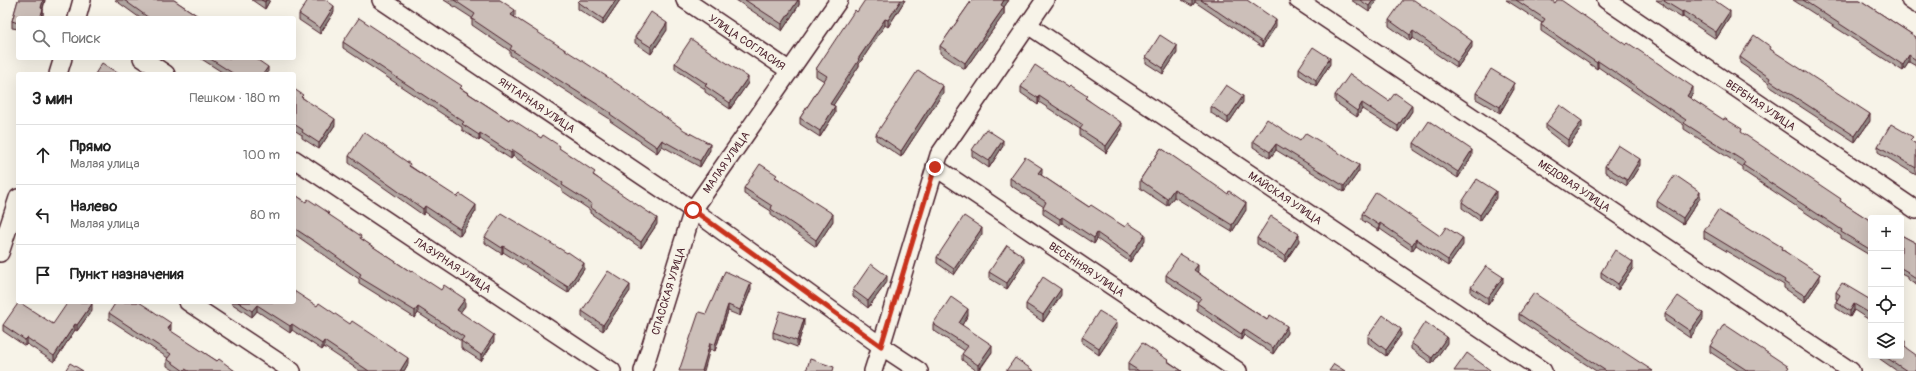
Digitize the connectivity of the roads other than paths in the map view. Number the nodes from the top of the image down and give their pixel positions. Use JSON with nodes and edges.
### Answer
{"nodes":[{"id":1,"x":381,"y":0,"type":"edge"},
{"id":2,"x":685,"y":0,"type":"edge"},
{"id":3,"x":839,"y":0,"type":"edge"},
{"id":4,"x":1045,"y":0,"type":"edge"},
{"id":5,"x":1298,"y":0,"type":"edge"},
{"id":6,"x":1606,"y":0,"type":"edge"},
{"id":7,"x":1910,"y":0,"type":"edge"},
{"id":8,"x":1916,"y":4,"type":"edge"},
{"id":9,"x":1028,"y":25,"type":"junction"},
{"id":10,"x":63,"y":60,"type":"edge"},
{"id":11,"x":145,"y":60,"type":"edge"},
{"id":12,"x":790,"y":71,"type":"junction"},
{"id":13,"x":59,"y":72,"type":"edge"},
{"id":14,"x":163,"y":72,"type":"edge"},
{"id":15,"x":296,"y":160,"type":"edge"},
{"id":16,"x":935,"y":167,"type":"junction"},
{"id":17,"x":16,"y":204,"type":"edge"},
{"id":18,"x":693,"y":210,"type":"junction"},
{"id":19,"x":1916,"y":210,"type":"edge"},
{"id":20,"x":0,"y":253,"type":"edge"},
{"id":21,"x":191,"y":304,"type":"edge"},
{"id":22,"x":881,"y":346,"type":"junction"},
{"id":23,"x":292,"y":371,"type":"edge"},
{"id":24,"x":612,"y":371,"type":"edge"},
{"id":25,"x":642,"y":371,"type":"edge"},
{"id":26,"x":873,"y":371,"type":"edge"},
{"id":27,"x":919,"y":371,"type":"edge"},
{"id":28,"x":1238,"y":371,"type":"edge"},
{"id":29,"x":1543,"y":371,"type":"edge"},
{"id":30,"x":1851,"y":371,"type":"edge"}],
"edges":[{"from":1,"to":18,"type":"street","name":"ЯНТАРНАЯ УЛИЦА"},
{"from":2,"to":12,"type":"street","name":"УЛИЦА СОГЛАСИЯ"},
{"from":3,"to":12,"type":"street","name":"МАЛАЯ УЛИЦА"},
{"from":4,"to":9,"type":"street"},
{"from":5,"to":30,"type":"street","name":"МЕДОВАЯ УЛИЦА"},
{"from":6,"to":19,"type":"street","name":"ВЕРБНАЯ УЛИЦА"},
{"from":7,"to":8,"type":"street"},
{"from":9,"to":16,"type":"street"},
{"from":9,"to":29,"type":"street","name":"МАЙСКАЯ УЛИЦА"},
{"from":10,"to":13,"type":"street"},
{"from":11,"to":14,"type":"street"},
{"from":12,"to":18,"type":"street","name":"МАЛАЯ УЛИЦА"},
{"from":15,"to":24,"type":"street","name":"ЛАЗУРНАЯ УЛИЦА"},
{"from":16,"to":22,"type":"street"},
{"from":16,"to":28,"type":"street","name":"ВЕСЕННЯЯ УЛИЦА"},
{"from":17,"to":20,"type":"street"},
{"from":18,"to":22,"type":"street"},
{"from":18,"to":25,"type":"street","name":"СПАССКАЯ УЛИЦА"},
{"from":21,"to":23,"type":"street"},
{"from":22,"to":26,"type":"street"},
{"from":22,"to":27,"type":"street"}]}
